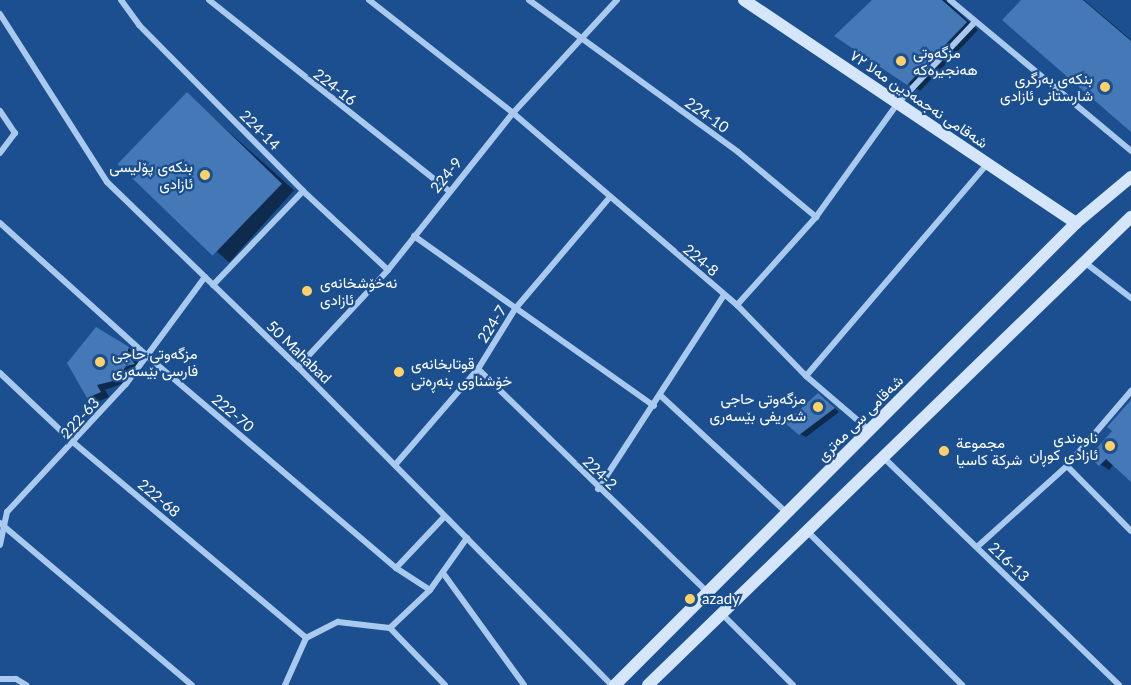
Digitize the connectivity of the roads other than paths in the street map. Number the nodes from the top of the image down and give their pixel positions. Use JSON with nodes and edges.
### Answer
{"nodes":[{"id":1,"x":121,"y":0,"type":"edge"},
{"id":2,"x":209,"y":0,"type":"edge"},
{"id":3,"x":369,"y":0,"type":"edge"},
{"id":4,"x":529,"y":0,"type":"edge"},
{"id":5,"x":617,"y":0,"type":"edge"},
{"id":6,"x":744,"y":0,"type":"edge"},
{"id":7,"x":950,"y":0,"type":"edge"},
{"id":8,"x":0,"y":14,"type":"edge"},
{"id":9,"x":974,"y":23,"type":"junction"},
{"id":10,"x":579,"y":39,"type":"junction"},
{"id":11,"x":898,"y":103,"type":"junction"},
{"id":12,"x":0,"y":111,"type":"edge"},
{"id":13,"x":513,"y":113,"type":"junction"},
{"id":14,"x":1131,"y":151,"type":"edge"},
{"id":15,"x":0,"y":153,"type":"edge"},
{"id":16,"x":988,"y":164,"type":"junction"},
{"id":17,"x":1131,"y":177,"type":"edge"},
{"id":18,"x":448,"y":190,"type":"junction"},
{"id":19,"x":303,"y":191,"type":"junction"},
{"id":20,"x":610,"y":197,"type":"junction"},
{"id":21,"x":816,"y":217,"type":"junction"},
{"id":22,"x":1131,"y":217,"type":"edge"},
{"id":23,"x":0,"y":223,"type":"edge"},
{"id":24,"x":1076,"y":223,"type":"junction"},
{"id":25,"x":414,"y":236,"type":"junction"},
{"id":26,"x":1082,"y":261,"type":"junction"},
{"id":27,"x":388,"y":270,"type":"junction"},
{"id":28,"x":205,"y":277,"type":"junction"},
{"id":29,"x":213,"y":285,"type":"junction"},
{"id":30,"x":723,"y":295,"type":"junction"},
{"id":31,"x":1131,"y":298,"type":"edge"},
{"id":32,"x":737,"y":306,"type":"junction"},
{"id":33,"x":515,"y":309,"type":"junction"},
{"id":34,"x":147,"y":356,"type":"junction"},
{"id":35,"x":298,"y":367,"type":"junction"},
{"id":36,"x":478,"y":369,"type":"junction"},
{"id":37,"x":0,"y":373,"type":"edge"},
{"id":38,"x":806,"y":376,"type":"junction"},
{"id":39,"x":1131,"y":391,"type":"edge"},
{"id":40,"x":661,"y":396,"type":"junction"},
{"id":41,"x":654,"y":406,"type":"junction"},
{"id":42,"x":869,"y":430,"type":"junction"},
{"id":43,"x":74,"y":443,"type":"junction"},
{"id":44,"x":883,"y":457,"type":"junction"},
{"id":45,"x":395,"y":465,"type":"junction"},
{"id":46,"x":1067,"y":466,"type":"junction"},
{"id":47,"x":598,"y":489,"type":"junction"},
{"id":48,"x":786,"y":512,"type":"junction"},
{"id":49,"x":445,"y":516,"type":"junction"},
{"id":50,"x":2,"y":525,"type":"edge"},
{"id":51,"x":1131,"y":531,"type":"edge"},
{"id":52,"x":809,"y":533,"type":"junction"},
{"id":53,"x":467,"y":538,"type":"junction"},
{"id":54,"x":0,"y":545,"type":"edge"},
{"id":55,"x":977,"y":547,"type":"junction"},
{"id":56,"x":396,"y":568,"type":"junction"},
{"id":57,"x":443,"y":573,"type":"junction"},
{"id":58,"x":430,"y":590,"type":"junction"},
{"id":59,"x":708,"y":593,"type":"junction"},
{"id":60,"x":723,"y":615,"type":"junction"},
{"id":61,"x":390,"y":628,"type":"junction"},
{"id":62,"x":306,"y":638,"type":"junction"},
{"id":63,"x":0,"y":679,"type":"edge"},
{"id":64,"x":4,"y":685,"type":"edge"},
{"id":65,"x":26,"y":685,"type":"edge"},
{"id":66,"x":192,"y":685,"type":"edge"},
{"id":67,"x":285,"y":685,"type":"edge"},
{"id":68,"x":445,"y":685,"type":"edge"},
{"id":69,"x":524,"y":685,"type":"edge"},
{"id":70,"x":614,"y":685,"type":"edge"},
{"id":71,"x":648,"y":685,"type":"edge"},
{"id":72,"x":793,"y":685,"type":"edge"},
{"id":73,"x":962,"y":685,"type":"edge"},
{"id":74,"x":1119,"y":685,"type":"edge"}],
"edges":[{"from":1,"to":19,"type":"street","name":"224-14"},
{"from":2,"to":18,"type":"street","name":"224-16"},
{"from":3,"to":13,"type":"street","name":"224-8"},
{"from":4,"to":10,"type":"street","name":"224-10"},
{"from":5,"to":10,"type":"street","name":"224-9"},
{"from":6,"to":11,"type":"main road","name":"شەقامی نەجمەدین مەلا ٧٢"},
{"from":7,"to":9,"type":"street"},
{"from":8,"to":28,"type":"street","name":"50 Mahabad"},
{"from":9,"to":11,"type":"street"},
{"from":9,"to":14,"type":"street"},
{"from":10,"to":13,"type":"street","name":"224-9"},
{"from":10,"to":21,"type":"street","name":"224-10"},
{"from":11,"to":16,"type":"main road","name":"شەقامی نەجمەدین مەلا ٧٢"},
{"from":11,"to":21,"type":"street"},
{"from":12,"to":15,"type":"street"},
{"from":13,"to":18,"type":"street","name":"224-9"},
{"from":13,"to":20,"type":"street","name":"224-8"},
{"from":16,"to":24,"type":"main road","name":"شەقامی نەجمەدین مەلا ٧٢"},
{"from":16,"to":38,"type":"street"},
{"from":17,"to":24,"type":"main road","name":"شەقامی سی مەتری"},
{"from":18,"to":25,"type":"street","name":"224-9"},
{"from":19,"to":27,"type":"street","name":"224-14"},
{"from":19,"to":29,"type":"street"},
{"from":20,"to":30,"type":"street","name":"224-8"},
{"from":20,"to":33,"type":"street","name":"224-7"},
{"from":21,"to":32,"type":"street"},
{"from":22,"to":26,"type":"main road"},
{"from":23,"to":34,"type":"street","name":"222-70"},
{"from":24,"to":42,"type":"main road","name":"شەقامی سی مەتری"},
{"from":25,"to":27,"type":"street","name":"224-9"},
{"from":25,"to":33,"type":"street"},
{"from":26,"to":31,"type":"street"},
{"from":26,"to":44,"type":"main road"},
{"from":27,"to":35,"type":"street","name":"224-9"},
{"from":28,"to":29,"type":"street","name":"50 Mahabad"},
{"from":28,"to":34,"type":"street","name":"222-63"},
{"from":29,"to":35,"type":"street","name":"50 Mahabad"},
{"from":30,"to":32,"type":"street","name":"224-8"},
{"from":30,"to":40,"type":"street"},
{"from":32,"to":38,"type":"street","name":"224-8"},
{"from":33,"to":36,"type":"street","name":"224-7"},
{"from":33,"to":41,"type":"street"},
{"from":34,"to":43,"type":"street","name":"222-63"},
{"from":34,"to":56,"type":"street","name":"222-70"},
{"from":35,"to":45,"type":"street","name":"50 Mahabad"},
{"from":36,"to":45,"type":"street","name":"224-7"},
{"from":36,"to":47,"type":"street","name":"224-2"},
{"from":37,"to":43,"type":"street","name":"222-68"},
{"from":38,"to":42,"type":"street","name":"224-8"},
{"from":39,"to":46,"type":"street"},
{"from":40,"to":41,"type":"street"},
{"from":40,"to":48,"type":"street"},
{"from":41,"to":47,"type":"street"},
{"from":42,"to":48,"type":"main road","name":"شەقامی سی مەتری"},
{"from":43,"to":50,"type":"street","name":"222-63"},
{"from":43,"to":62,"type":"street","name":"222-68"},
{"from":44,"to":52,"type":"main road"},
{"from":44,"to":55,"type":"street","name":"216-13"},
{"from":45,"to":49,"type":"street","name":"50 Mahabad"},
{"from":46,"to":51,"type":"street"},
{"from":46,"to":55,"type":"street"},
{"from":47,"to":59,"type":"street","name":"224-2"},
{"from":48,"to":59,"type":"main road","name":"شەقامی سی مەتری"},
{"from":49,"to":53,"type":"street","name":"50 Mahabad"},
{"from":49,"to":56,"type":"street"},
{"from":50,"to":54,"type":"street","name":"222-63"},
{"from":50,"to":66,"type":"street"},
{"from":52,"to":60,"type":"main road"},
{"from":52,"to":73,"type":"street"},
{"from":53,"to":57,"type":"street"},
{"from":53,"to":70,"type":"street","name":"50 Mahabad"},
{"from":55,"to":74,"type":"street","name":"216-13"},
{"from":56,"to":58,"type":"street","name":"222-70"},
{"from":57,"to":58,"type":"street"},
{"from":57,"to":69,"type":"street"},
{"from":58,"to":61,"type":"street"},
{"from":59,"to":70,"type":"main road","name":"شەقامی سی مەتری"},
{"from":60,"to":71,"type":"main road"},
{"from":60,"to":72,"type":"street"},
{"from":61,"to":62,"type":"street"},
{"from":61,"to":68,"type":"street"},
{"from":62,"to":67,"type":"street"},
{"from":63,"to":64,"type":"street"},
{"from":63,"to":65,"type":"street"}]}
